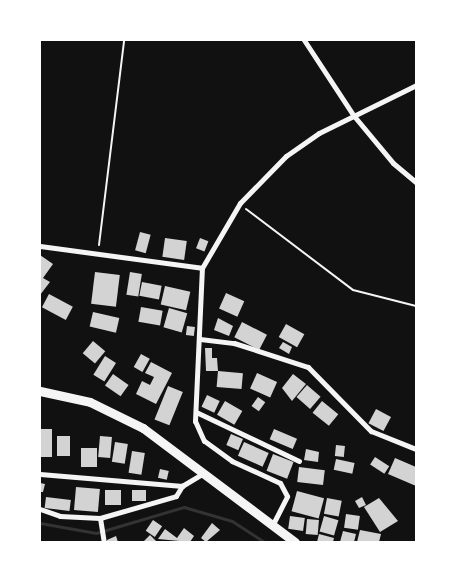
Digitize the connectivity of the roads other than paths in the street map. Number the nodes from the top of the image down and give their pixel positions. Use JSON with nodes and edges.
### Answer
{"nodes":[{"id":1,"x":304,"y":40,"type":"edge"},
{"id":2,"x":416,"y":85,"type":"edge"},
{"id":3,"x":354,"y":116,"type":"junction"},
{"id":4,"x":416,"y":182,"type":"edge"},
{"id":5,"x":40,"y":246,"type":"edge"},
{"id":6,"x":202,"y":268,"type":"junction"},
{"id":7,"x":200,"y":339,"type":"junction"},
{"id":8,"x":40,"y":391,"type":"edge"},
{"id":9,"x":196,"y":412,"type":"junction"},
{"id":10,"x":416,"y":449,"type":"edge"},
{"id":11,"x":299,"y":461,"type":"dead end"},
{"id":12,"x":206,"y":471,"type":"junction"},
{"id":13,"x":40,"y":474,"type":"edge"},
{"id":14,"x":182,"y":486,"type":"junction"},
{"id":15,"x":40,"y":509,"type":"edge"},
{"id":16,"x":100,"y":520,"type":"junction"},
{"id":17,"x":273,"y":524,"type":"junction"},
{"id":18,"x":103,"y":540,"type":"edge"},
{"id":19,"x":294,"y":542,"type":"edge"}],
"edges":[{"from":1,"to":3,"type":"street"},
{"from":2,"to":3,"type":"street"},
{"from":3,"to":4,"type":"street"},
{"from":3,"to":6,"type":"street"},
{"from":5,"to":6,"type":"street"},
{"from":6,"to":7,"type":"street"},
{"from":7,"to":9,"type":"street"},
{"from":7,"to":10,"type":"street"},
{"from":8,"to":12,"type":"highway"},
{"from":9,"to":11,"type":"street"},
{"from":9,"to":17,"type":"street"},
{"from":12,"to":14,"type":"street"},
{"from":12,"to":17,"type":"highway"},
{"from":13,"to":14,"type":"street"},
{"from":14,"to":16,"type":"street"},
{"from":15,"to":16,"type":"street"},
{"from":16,"to":18,"type":"street"},
{"from":17,"to":19,"type":"highway"}]}
